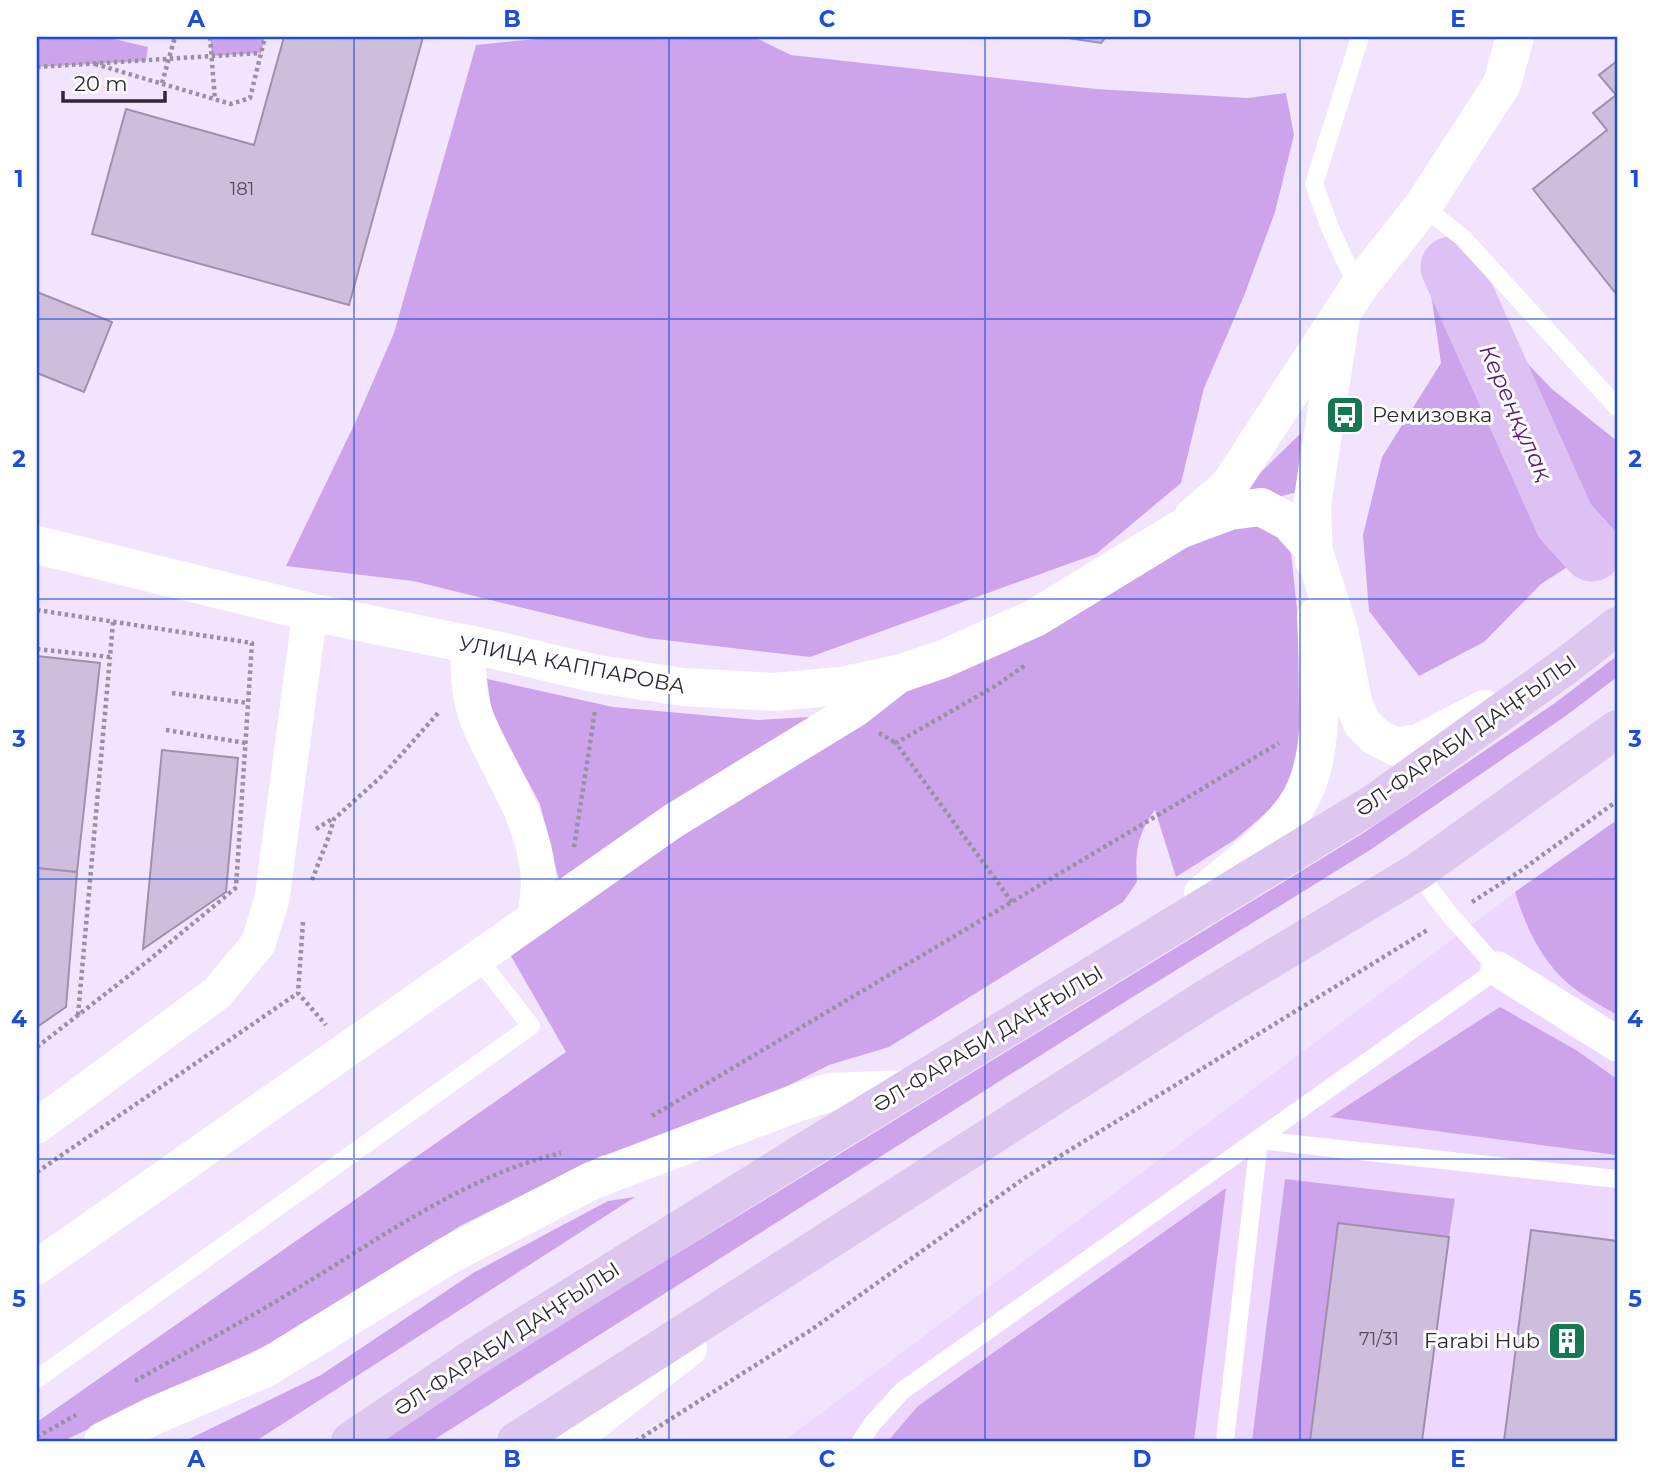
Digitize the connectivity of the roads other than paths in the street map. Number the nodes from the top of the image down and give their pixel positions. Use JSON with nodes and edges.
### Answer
{"nodes":[{"id":1,"x":1360,"y":37,"type":"edge"},
{"id":2,"x":1515,"y":37,"type":"edge"},
{"id":3,"x":1423,"y":206,"type":"junction"},
{"id":4,"x":1349,"y":302,"type":"junction"},
{"id":5,"x":1617,"y":407,"type":"edge"},
{"id":6,"x":1313,"y":497,"type":"junction"},
{"id":7,"x":1261,"y":507,"type":"junction"},
{"id":8,"x":1178,"y":530,"type":"junction"},
{"id":9,"x":37,"y":545,"type":"edge"},
{"id":10,"x":1314,"y":549,"type":"junction"},
{"id":11,"x":310,"y":612,"type":"junction"},
{"id":12,"x":1617,"y":626,"type":"edge"},
{"id":13,"x":468,"y":662,"type":"junction"},
{"id":14,"x":1567,"y":665,"type":"junction"},
{"id":15,"x":902,"y":673,"type":"junction"},
{"id":16,"x":1617,"y":729,"type":"edge"},
{"id":17,"x":1417,"y":872,"type":"junction"},
{"id":18,"x":535,"y":917,"type":"junction"},
{"id":19,"x":1139,"y":947,"type":"junction"},
{"id":20,"x":477,"y":957,"type":"junction"},
{"id":21,"x":1498,"y":969,"type":"junction"},
{"id":22,"x":1617,"y":1044,"type":"edge"},
{"id":23,"x":906,"y":1089,"type":"junction"},
{"id":24,"x":37,"y":1126,"type":"edge"},
{"id":25,"x":1259,"y":1140,"type":"junction"},
{"id":26,"x":1617,"y":1180,"type":"edge"},
{"id":27,"x":815,"y":1249,"type":"junction"},
{"id":28,"x":37,"y":1267,"type":"edge"},
{"id":29,"x":37,"y":1379,"type":"edge"},
{"id":30,"x":93,"y":1426,"type":"edge"},
{"id":31,"x":350,"y":1441,"type":"edge"},
{"id":32,"x":516,"y":1441,"type":"edge"},
{"id":33,"x":568,"y":1441,"type":"edge"},
{"id":34,"x":861,"y":1441,"type":"edge"},
{"id":35,"x":1225,"y":1441,"type":"edge"}],
"edges":[{"from":1,"to":4,"type":"lane"},
{"from":2,"to":3,"type":"street"},
{"from":3,"to":4,"type":"street"},
{"from":3,"to":5,"type":"lane"},
{"from":4,"to":6,"type":"street"},
{"from":4,"to":8,"type":"street"},
{"from":6,"to":7,"type":"street","name":"УЛИЦА КАППАРОВА"},
{"from":6,"to":10,"type":"street"},
{"from":7,"to":8,"type":"street","name":"УЛИЦА КАППАРОВА"},
{"from":7,"to":10,"type":"street"},
{"from":8,"to":15,"type":"street","name":"УЛИЦА КАППАРОВА"},
{"from":9,"to":11,"type":"street","name":"УЛИЦА КАППАРОВА"},
{"from":10,"to":14,"type":"street"},
{"from":10,"to":19,"type":"street"},
{"from":11,"to":13,"type":"street","name":"УЛИЦА КАППАРОВА"},
{"from":11,"to":24,"type":"street"},
{"from":12,"to":14,"type":"main road","name":"ӘЛ-ФАРАБИ ДАҢҒЫЛЫ"},
{"from":13,"to":15,"type":"street","name":"УЛИЦА КАППАРОВА"},
{"from":13,"to":18,"type":"street"},
{"from":14,"to":19,"type":"main road","name":"ӘЛ-ФАРАБИ ДАҢҒЫЛЫ"},
{"from":15,"to":18,"type":"street"},
{"from":16,"to":17,"type":"main road"},
{"from":17,"to":21,"type":"lane"},
{"from":17,"to":27,"type":"main road"},
{"from":18,"to":20,"type":"street"},
{"from":19,"to":23,"type":"main road","name":"ӘЛ-ФАРАБИ ДАҢҒЫЛЫ"},
{"from":20,"to":28,"type":"street"},
{"from":20,"to":29,"type":"lane"},
{"from":21,"to":22,"type":"street"},
{"from":21,"to":25,"type":"lane"},
{"from":23,"to":30,"type":"street"},
{"from":23,"to":31,"type":"main road","name":"ӘЛ-ФАРАБИ ДАҢҒЫЛЫ"},
{"from":25,"to":26,"type":"lane"},
{"from":25,"to":34,"type":"lane"},
{"from":25,"to":35,"type":"lane"},
{"from":27,"to":32,"type":"main road"},
{"from":27,"to":33,"type":"street"}]}
